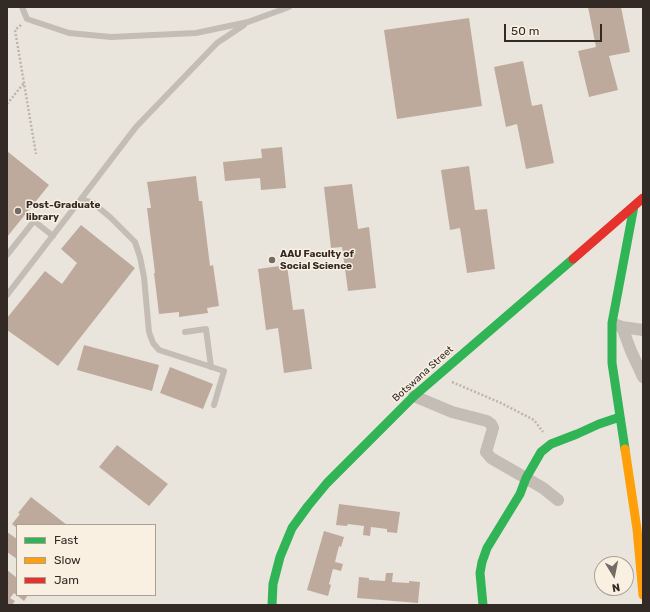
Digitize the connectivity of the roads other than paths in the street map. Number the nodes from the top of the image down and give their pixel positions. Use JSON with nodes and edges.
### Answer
{"nodes":[{"id":1,"x":22,"y":7,"type":"edge"},
{"id":2,"x":289,"y":7,"type":"edge"},
{"id":3,"x":248,"y":22,"type":"junction"},
{"id":4,"x":643,"y":198,"type":"edge"},
{"id":5,"x":81,"y":199,"type":"junction"},
{"id":6,"x":634,"y":206,"type":"junction"},
{"id":7,"x":53,"y":236,"type":"junction"},
{"id":8,"x":7,"y":255,"type":"edge"},
{"id":9,"x":7,"y":295,"type":"edge"},
{"id":10,"x":617,"y":325,"type":"junction"},
{"id":11,"x":643,"y":330,"type":"edge"},
{"id":12,"x":185,"y":332,"type":"dead end"},
{"id":13,"x":211,"y":367,"type":"junction"},
{"id":14,"x":643,"y":377,"type":"edge"},
{"id":15,"x":414,"y":396,"type":"junction"},
{"id":16,"x":214,"y":405,"type":"dead end"},
{"id":17,"x":620,"y":417,"type":"junction"},
{"id":18,"x":526,"y":478,"type":"junction"},
{"id":19,"x":558,"y":500,"type":"dead end"},
{"id":20,"x":643,"y":596,"type":"edge"},
{"id":21,"x":272,"y":605,"type":"edge"},
{"id":22,"x":483,"y":605,"type":"edge"}],
"edges":[{"from":1,"to":3,"type":"lane"},
{"from":2,"to":3,"type":"lane"},
{"from":3,"to":5,"type":"lane"},
{"from":4,"to":6,"type":"street","name":"Botswana Street"},
{"from":5,"to":7,"type":"lane"},
{"from":5,"to":13,"type":"lane"},
{"from":6,"to":10,"type":"street"},
{"from":6,"to":15,"type":"street","name":"Botswana Street"},
{"from":7,"to":8,"type":"lane"},
{"from":7,"to":9,"type":"lane"},
{"from":10,"to":11,"type":"street"},
{"from":10,"to":14,"type":"street"},
{"from":10,"to":17,"type":"street"},
{"from":12,"to":13,"type":"lane"},
{"from":13,"to":16,"type":"lane"},
{"from":15,"to":18,"type":"street"},
{"from":15,"to":21,"type":"street","name":"Botswana Street"},
{"from":17,"to":18,"type":"street"},
{"from":17,"to":20,"type":"street"},
{"from":18,"to":19,"type":"street"},
{"from":18,"to":22,"type":"street"}]}
